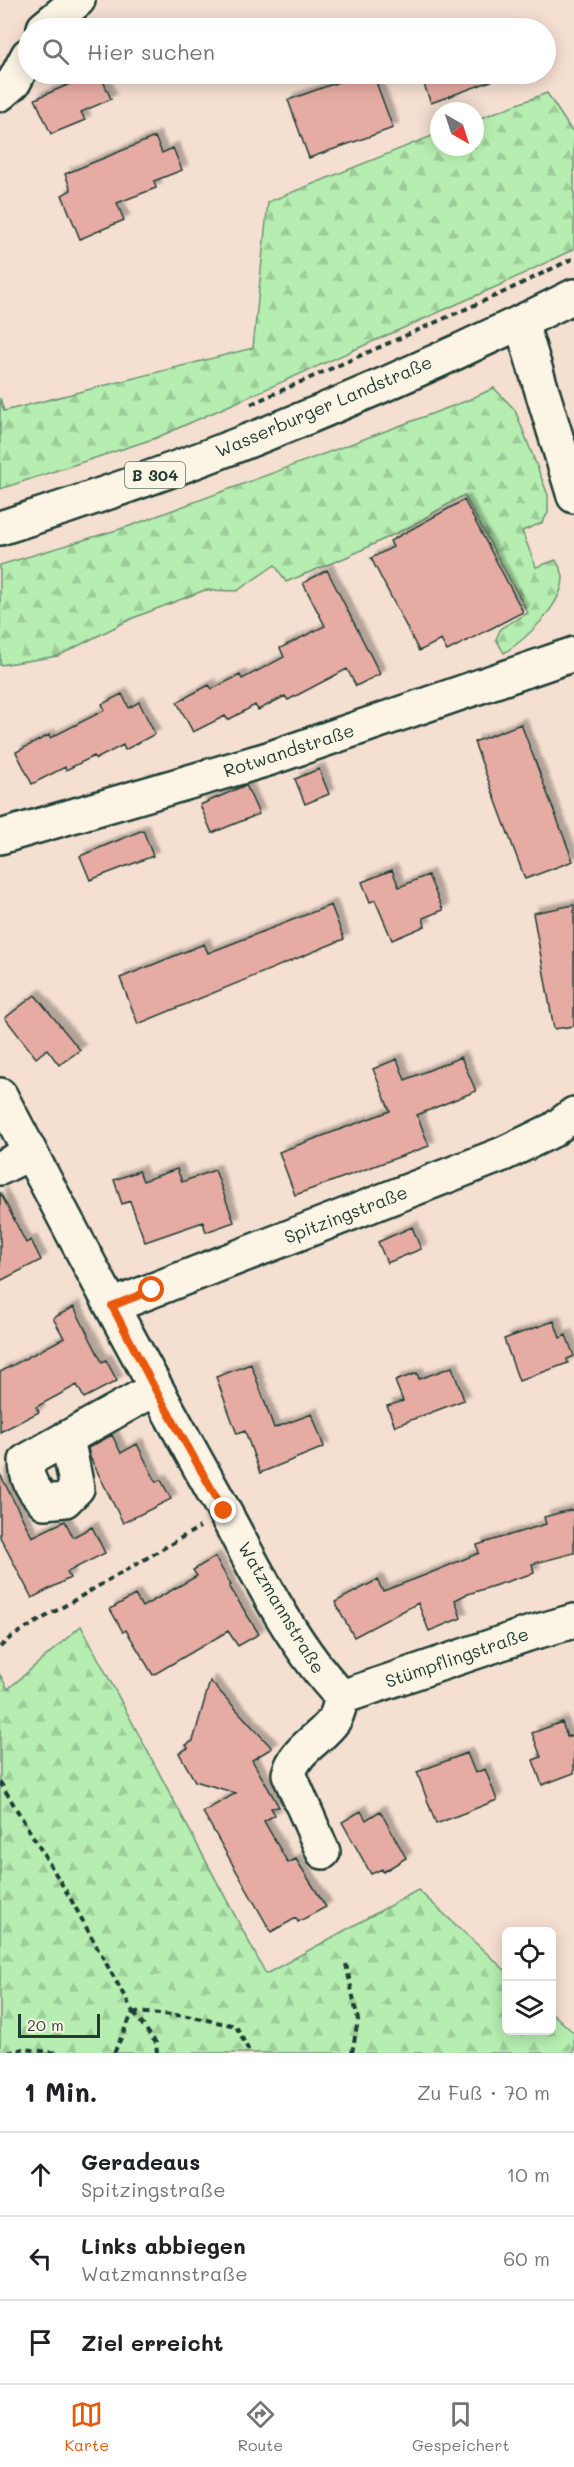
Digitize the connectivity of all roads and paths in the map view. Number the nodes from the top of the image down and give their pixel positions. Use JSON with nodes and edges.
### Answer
{"nodes":[{"id":1,"x":78,"y":0,"type":"edge"},
{"id":2,"x":56,"y":18,"type":"edge"},
{"id":3,"x":18,"y":74,"type":"edge"},
{"id":4,"x":0,"y":94,"type":"edge"},
{"id":5,"x":574,"y":258,"type":"edge"},
{"id":6,"x":574,"y":296,"type":"edge"},
{"id":7,"x":521,"y":322,"type":"junction"},
{"id":8,"x":246,"y":406,"type":"dead end"},
{"id":9,"x":574,"y":496,"type":"edge"},
{"id":10,"x":0,"y":528,"type":"edge"},
{"id":11,"x":574,"y":654,"type":"edge"},
{"id":12,"x":0,"y":837,"type":"edge"},
{"id":13,"x":0,"y":1095,"type":"edge"},
{"id":14,"x":574,"y":1114,"type":"edge"},
{"id":15,"x":30,"y":1153,"type":"junction"},
{"id":16,"x":0,"y":1168,"type":"edge"},
{"id":17,"x":112,"y":1306,"type":"junction"},
{"id":18,"x":155,"y":1389,"type":"junction"},
{"id":19,"x":67,"y":1437,"type":"dead end"},
{"id":20,"x":224,"y":1511,"type":"junction"},
{"id":21,"x":574,"y":1621,"type":"edge"},
{"id":22,"x":0,"y":1647,"type":"edge"},
{"id":23,"x":342,"y":1697,"type":"junction"},
{"id":24,"x":0,"y":1782,"type":"edge"},
{"id":25,"x":323,"y":1852,"type":"dead end"},
{"id":26,"x":346,"y":1964,"type":"dead end"},
{"id":27,"x":133,"y":2012,"type":"junction"},
{"id":28,"x":8,"y":2053,"type":"edge"},
{"id":29,"x":59,"y":2053,"type":"edge"},
{"id":30,"x":114,"y":2053,"type":"edge"},
{"id":31,"x":157,"y":2053,"type":"edge"},
{"id":32,"x":250,"y":2053,"type":"edge"},
{"id":33,"x":352,"y":2053,"type":"edge"}],
"edges":[{"from":1,"to":2,"type":"street"},
{"from":3,"to":4,"type":"street"},
{"from":5,"to":8,"type":"path"},
{"from":6,"to":7,"type":"street","name":"Wasserburger Landstraße","number":"B 304"},
{"from":7,"to":9,"type":"street"},
{"from":7,"to":10,"type":"street","name":"Wasserburger Landstraße","number":"B 304"},
{"from":11,"to":12,"type":"street","name":"Rotwandstraße"},
{"from":13,"to":15,"type":"street","name":"Watzmannstraße"},
{"from":14,"to":17,"type":"street","name":"Spitzingstraße"},
{"from":15,"to":16,"type":"street"},
{"from":15,"to":17,"type":"street","name":"Watzmannstraße"},
{"from":17,"to":18,"type":"street","name":"Watzmannstraße"},
{"from":18,"to":19,"type":"street"},
{"from":18,"to":20,"type":"street","name":"Watzmannstraße"},
{"from":20,"to":22,"type":"path"},
{"from":20,"to":23,"type":"street","name":"Watzmannstraße"},
{"from":21,"to":23,"type":"street","name":"Stümpflingstraße"},
{"from":23,"to":25,"type":"street"},
{"from":24,"to":27,"type":"path"},
{"from":26,"to":33,"type":"path"},
{"from":27,"to":30,"type":"path"},
{"from":27,"to":31,"type":"path"},
{"from":27,"to":32,"type":"path"},
{"from":28,"to":29,"type":"path"}]}
